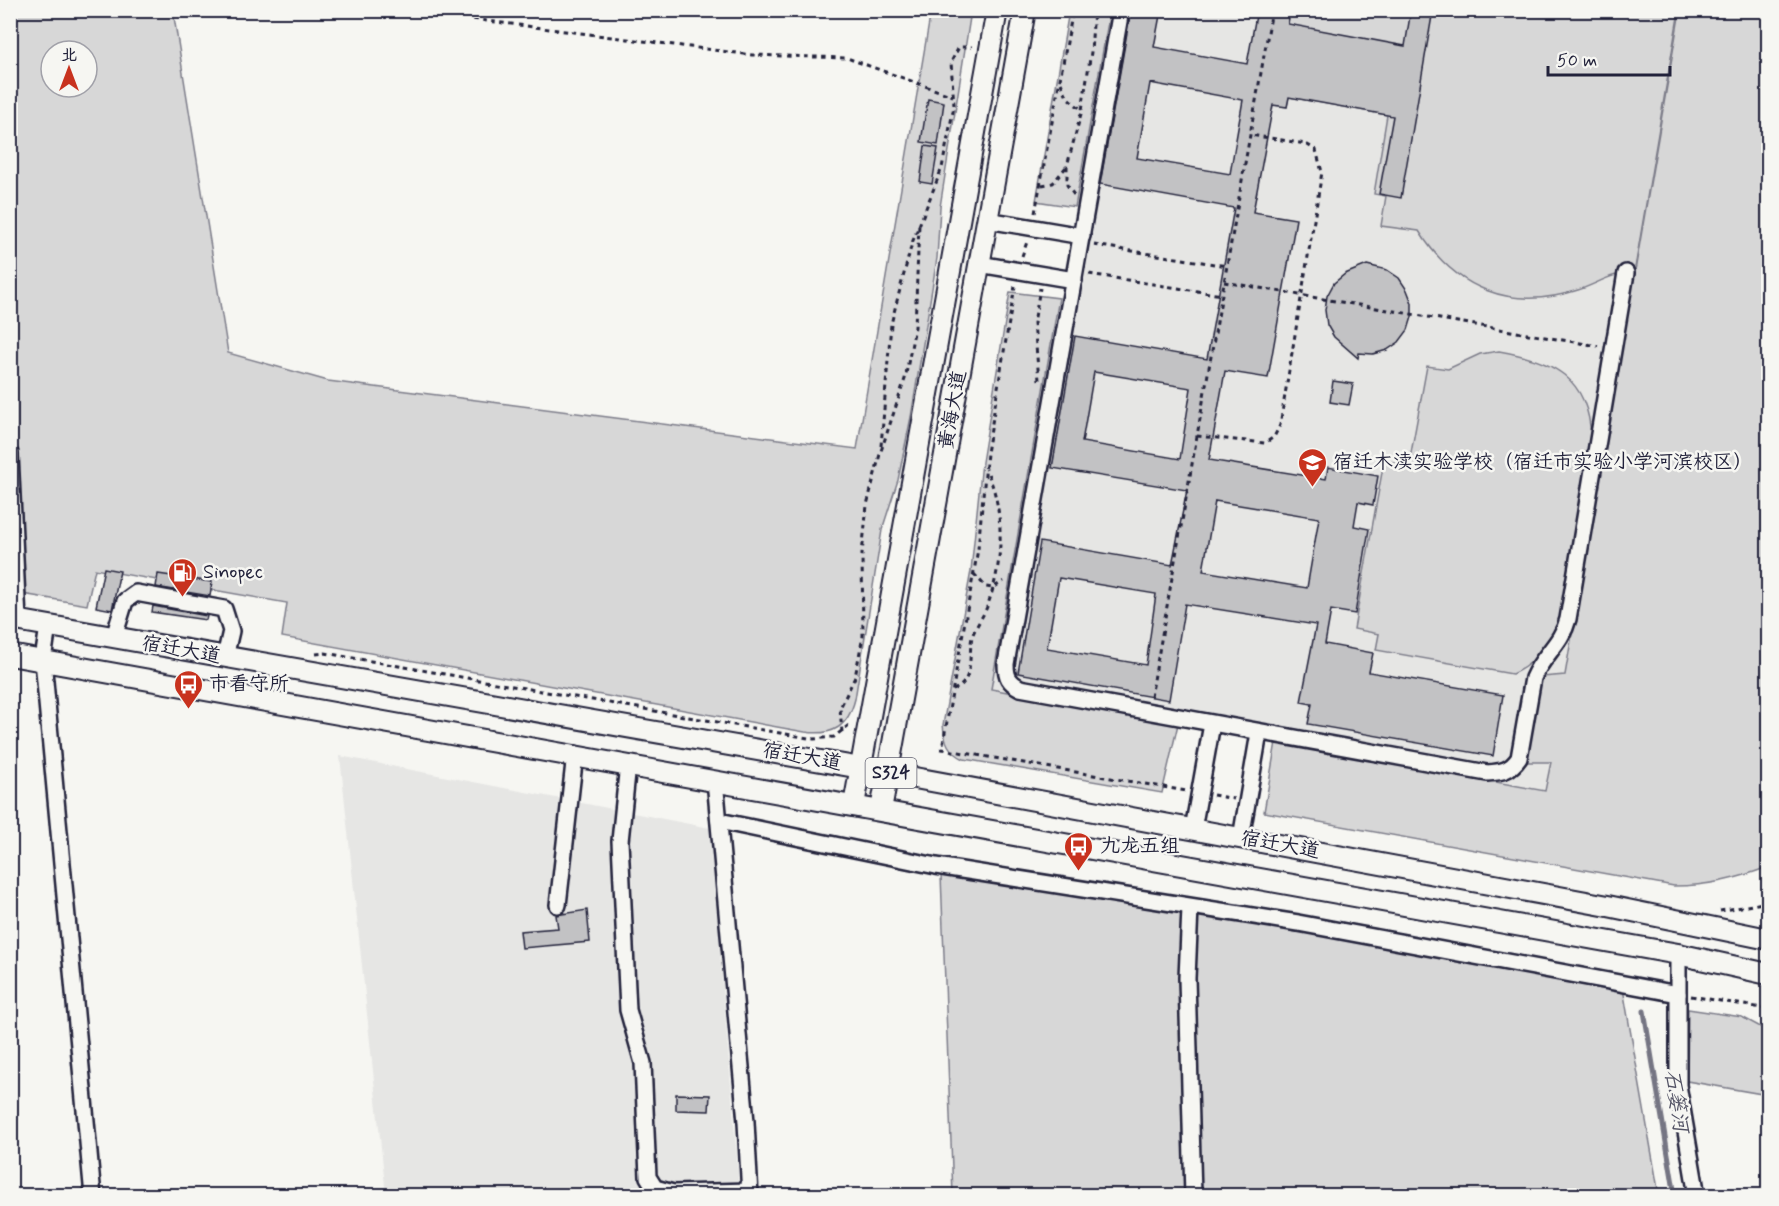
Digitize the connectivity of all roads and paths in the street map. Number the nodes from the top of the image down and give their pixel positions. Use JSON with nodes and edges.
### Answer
{"nodes":[{"id":1,"x":402,"y":10,"type":"edge"},
{"id":2,"x":997,"y":10,"type":"edge"},
{"id":3,"x":1025,"y":10,"type":"edge"},
{"id":4,"x":1094,"y":10,"type":"edge"},
{"id":5,"x":1122,"y":10,"type":"edge"},
{"id":6,"x":1272,"y":10,"type":"edge"},
{"id":7,"x":975,"y":38,"type":"dead end"},
{"id":8,"x":973,"y":47,"type":"junction"},
{"id":9,"x":971,"y":58,"type":"dead end"},
{"id":10,"x":1060,"y":81,"type":"dead end"},
{"id":11,"x":953,"y":96,"type":"junction"},
{"id":12,"x":1082,"y":110,"type":"junction"},
{"id":13,"x":1251,"y":135,"type":"junction"},
{"id":14,"x":1067,"y":166,"type":"junction"},
{"id":15,"x":1042,"y":185,"type":"dead end"},
{"id":16,"x":1087,"y":207,"type":"junction"},
{"id":17,"x":987,"y":220,"type":"junction"},
{"id":18,"x":919,"y":224,"type":"junction"},
{"id":19,"x":1081,"y":239,"type":"junction"},
{"id":20,"x":980,"y":264,"type":"junction"},
{"id":21,"x":1227,"y":266,"type":"junction"},
{"id":22,"x":1626,"y":273,"type":"dead end"},
{"id":23,"x":1042,"y":275,"type":"junction"},
{"id":24,"x":1075,"y":276,"type":"junction"},
{"id":25,"x":1224,"y":282,"type":"junction"},
{"id":26,"x":1222,"y":295,"type":"junction"},
{"id":27,"x":1302,"y":296,"type":"junction"},
{"id":28,"x":1614,"y":348,"type":"junction"},
{"id":29,"x":1039,"y":390,"type":"dead end"},
{"id":30,"x":1197,"y":436,"type":"junction"},
{"id":31,"x":10,"y":454,"type":"edge"},
{"id":32,"x":880,"y":454,"type":"junction"},
{"id":33,"x":986,"y":468,"type":"dead end"},
{"id":34,"x":13,"y":558,"type":"edge"},
{"id":35,"x":974,"y":574,"type":"dead end"},
{"id":36,"x":1007,"y":578,"type":"dead end"},
{"id":37,"x":993,"y":588,"type":"junction"},
{"id":38,"x":14,"y":620,"type":"edge"},
{"id":39,"x":48,"y":626,"type":"junction"},
{"id":40,"x":114,"y":637,"type":"junction"},
{"id":41,"x":314,"y":654,"type":"dead end"},
{"id":42,"x":10,"y":655,"type":"edge"},
{"id":43,"x":225,"y":657,"type":"junction"},
{"id":44,"x":43,"y":660,"type":"junction"},
{"id":45,"x":953,"y":690,"type":"dead end"},
{"id":46,"x":1148,"y":713,"type":"junction"},
{"id":47,"x":853,"y":718,"type":"dead end"},
{"id":48,"x":1212,"y":724,"type":"junction"},
{"id":49,"x":843,"y":732,"type":"junction"},
{"id":50,"x":1259,"y":733,"type":"junction"},
{"id":51,"x":575,"y":754,"type":"junction"},
{"id":52,"x":628,"y":764,"type":"junction"},
{"id":53,"x":861,"y":768,"type":"junction"},
{"id":54,"x":888,"y":772,"type":"junction"},
{"id":55,"x":715,"y":780,"type":"junction"},
{"id":56,"x":854,"y":805,"type":"junction"},
{"id":57,"x":881,"y":810,"type":"junction"},
{"id":58,"x":719,"y":821,"type":"junction"},
{"id":59,"x":1193,"y":829,"type":"junction"},
{"id":60,"x":1241,"y":838,"type":"junction"},
{"id":61,"x":558,"y":905,"type":"dead end"},
{"id":62,"x":1190,"y":908,"type":"junction"},
{"id":63,"x":1768,"y":939,"type":"edge"},
{"id":64,"x":1678,"y":954,"type":"junction"},
{"id":65,"x":1768,"y":974,"type":"edge"},
{"id":66,"x":1678,"y":994,"type":"junction"},
{"id":67,"x":1768,"y":1009,"type":"edge"},
{"id":68,"x":750,"y":1193,"type":"edge"},
{"id":69,"x":93,"y":1196,"type":"edge"},
{"id":70,"x":1193,"y":1196,"type":"edge"},
{"id":71,"x":1697,"y":1196,"type":"edge"}],
"edges":[{"from":1,"to":11,"type":"path"},
{"from":2,"to":53,"type":"main road","name":"黄海大道"},
{"from":3,"to":17,"type":"main road","name":"黄海大道"},
{"from":4,"to":12,"type":"path"},
{"from":5,"to":16,"type":"street"},
{"from":6,"to":13,"type":"path"},
{"from":7,"to":8,"type":"path"},
{"from":8,"to":9,"type":"path"},
{"from":8,"to":11,"type":"path"},
{"from":10,"to":12,"type":"path"},
{"from":11,"to":18,"type":"path"},
{"from":12,"to":14,"type":"path"},
{"from":13,"to":21,"type":"path"},
{"from":13,"to":27,"type":"path"},
{"from":14,"to":15,"type":"path"},
{"from":14,"to":16,"type":"path"},
{"from":16,"to":19,"type":"street"},
{"from":17,"to":19,"type":"street"},
{"from":17,"to":20,"type":"main road","name":"黄海大道"},
{"from":18,"to":32,"type":"path"},
{"from":18,"to":32,"type":"path"},
{"from":19,"to":21,"type":"path"},
{"from":19,"to":24,"type":"street"},
{"from":20,"to":23,"type":"street"},
{"from":20,"to":54,"type":"main road","name":"黄海大道"},
{"from":21,"to":25,"type":"path"},
{"from":22,"to":28,"type":"street"},
{"from":23,"to":24,"type":"street"},
{"from":23,"to":29,"type":"path"},
{"from":24,"to":26,"type":"path"},
{"from":24,"to":46,"type":"street"},
{"from":25,"to":26,"type":"path"},
{"from":25,"to":27,"type":"path"},
{"from":26,"to":30,"type":"path"},
{"from":27,"to":28,"type":"path"},
{"from":27,"to":30,"type":"path"},
{"from":28,"to":50,"type":"street"},
{"from":30,"to":46,"type":"path"},
{"from":31,"to":34,"type":"street"},
{"from":32,"to":49,"type":"path"},
{"from":33,"to":37,"type":"path"},
{"from":34,"to":38,"type":"street"},
{"from":35,"to":37,"type":"path"},
{"from":36,"to":37,"type":"path"},
{"from":37,"to":45,"type":"path"},
{"from":38,"to":39,"type":"main road","name":"宿迁大道","number":"S324"},
{"from":39,"to":40,"type":"main road","name":"宿迁大道","number":"S324"},
{"from":39,"to":44,"type":"street"},
{"from":40,"to":43,"type":"main road","name":"宿迁大道","number":"S324"},
{"from":40,"to":43,"type":"street"},
{"from":41,"to":49,"type":"path"},
{"from":42,"to":44,"type":"main road","name":"宿迁大道","number":"S324"},
{"from":43,"to":53,"type":"main road","name":"宿迁大道","number":"S324"},
{"from":44,"to":51,"type":"main road","name":"宿迁大道","number":"S324"},
{"from":44,"to":69,"type":"street"},
{"from":46,"to":48,"type":"street"},
{"from":47,"to":49,"type":"path"},
{"from":48,"to":50,"type":"street"},
{"from":48,"to":59,"type":"street"},
{"from":50,"to":60,"type":"street"},
{"from":51,"to":52,"type":"main road","name":"宿迁大道","number":"S324"},
{"from":51,"to":61,"type":"street"},
{"from":52,"to":55,"type":"main road","name":"宿迁大道","number":"S324"},
{"from":52,"to":68,"type":"street"},
{"from":53,"to":54,"type":"main road","name":"宿迁大道","number":"S324"},
{"from":53,"to":56,"type":"main road","name":"黄海大道"},
{"from":54,"to":57,"type":"main road","name":"黄海大道"},
{"from":54,"to":59,"type":"main road","name":"宿迁大道","number":"S324"},
{"from":55,"to":56,"type":"main road","name":"宿迁大道","number":"S324"},
{"from":55,"to":58,"type":"street"},
{"from":56,"to":57,"type":"main road","name":"宿迁大道","number":"S324"},
{"from":57,"to":64,"type":"main road","name":"宿迁大道","number":"S324"},
{"from":58,"to":62,"type":"street"},
{"from":58,"to":68,"type":"street"},
{"from":59,"to":60,"type":"main road","name":"宿迁大道","number":"S324"},
{"from":60,"to":63,"type":"main road","name":"宿迁大道","number":"S324"},
{"from":62,"to":66,"type":"street"},
{"from":62,"to":70,"type":"street"},
{"from":64,"to":65,"type":"main road","name":"宿迁大道","number":"S324"},
{"from":64,"to":66,"type":"street"},
{"from":66,"to":67,"type":"path"},
{"from":66,"to":71,"type":"street"}]}
